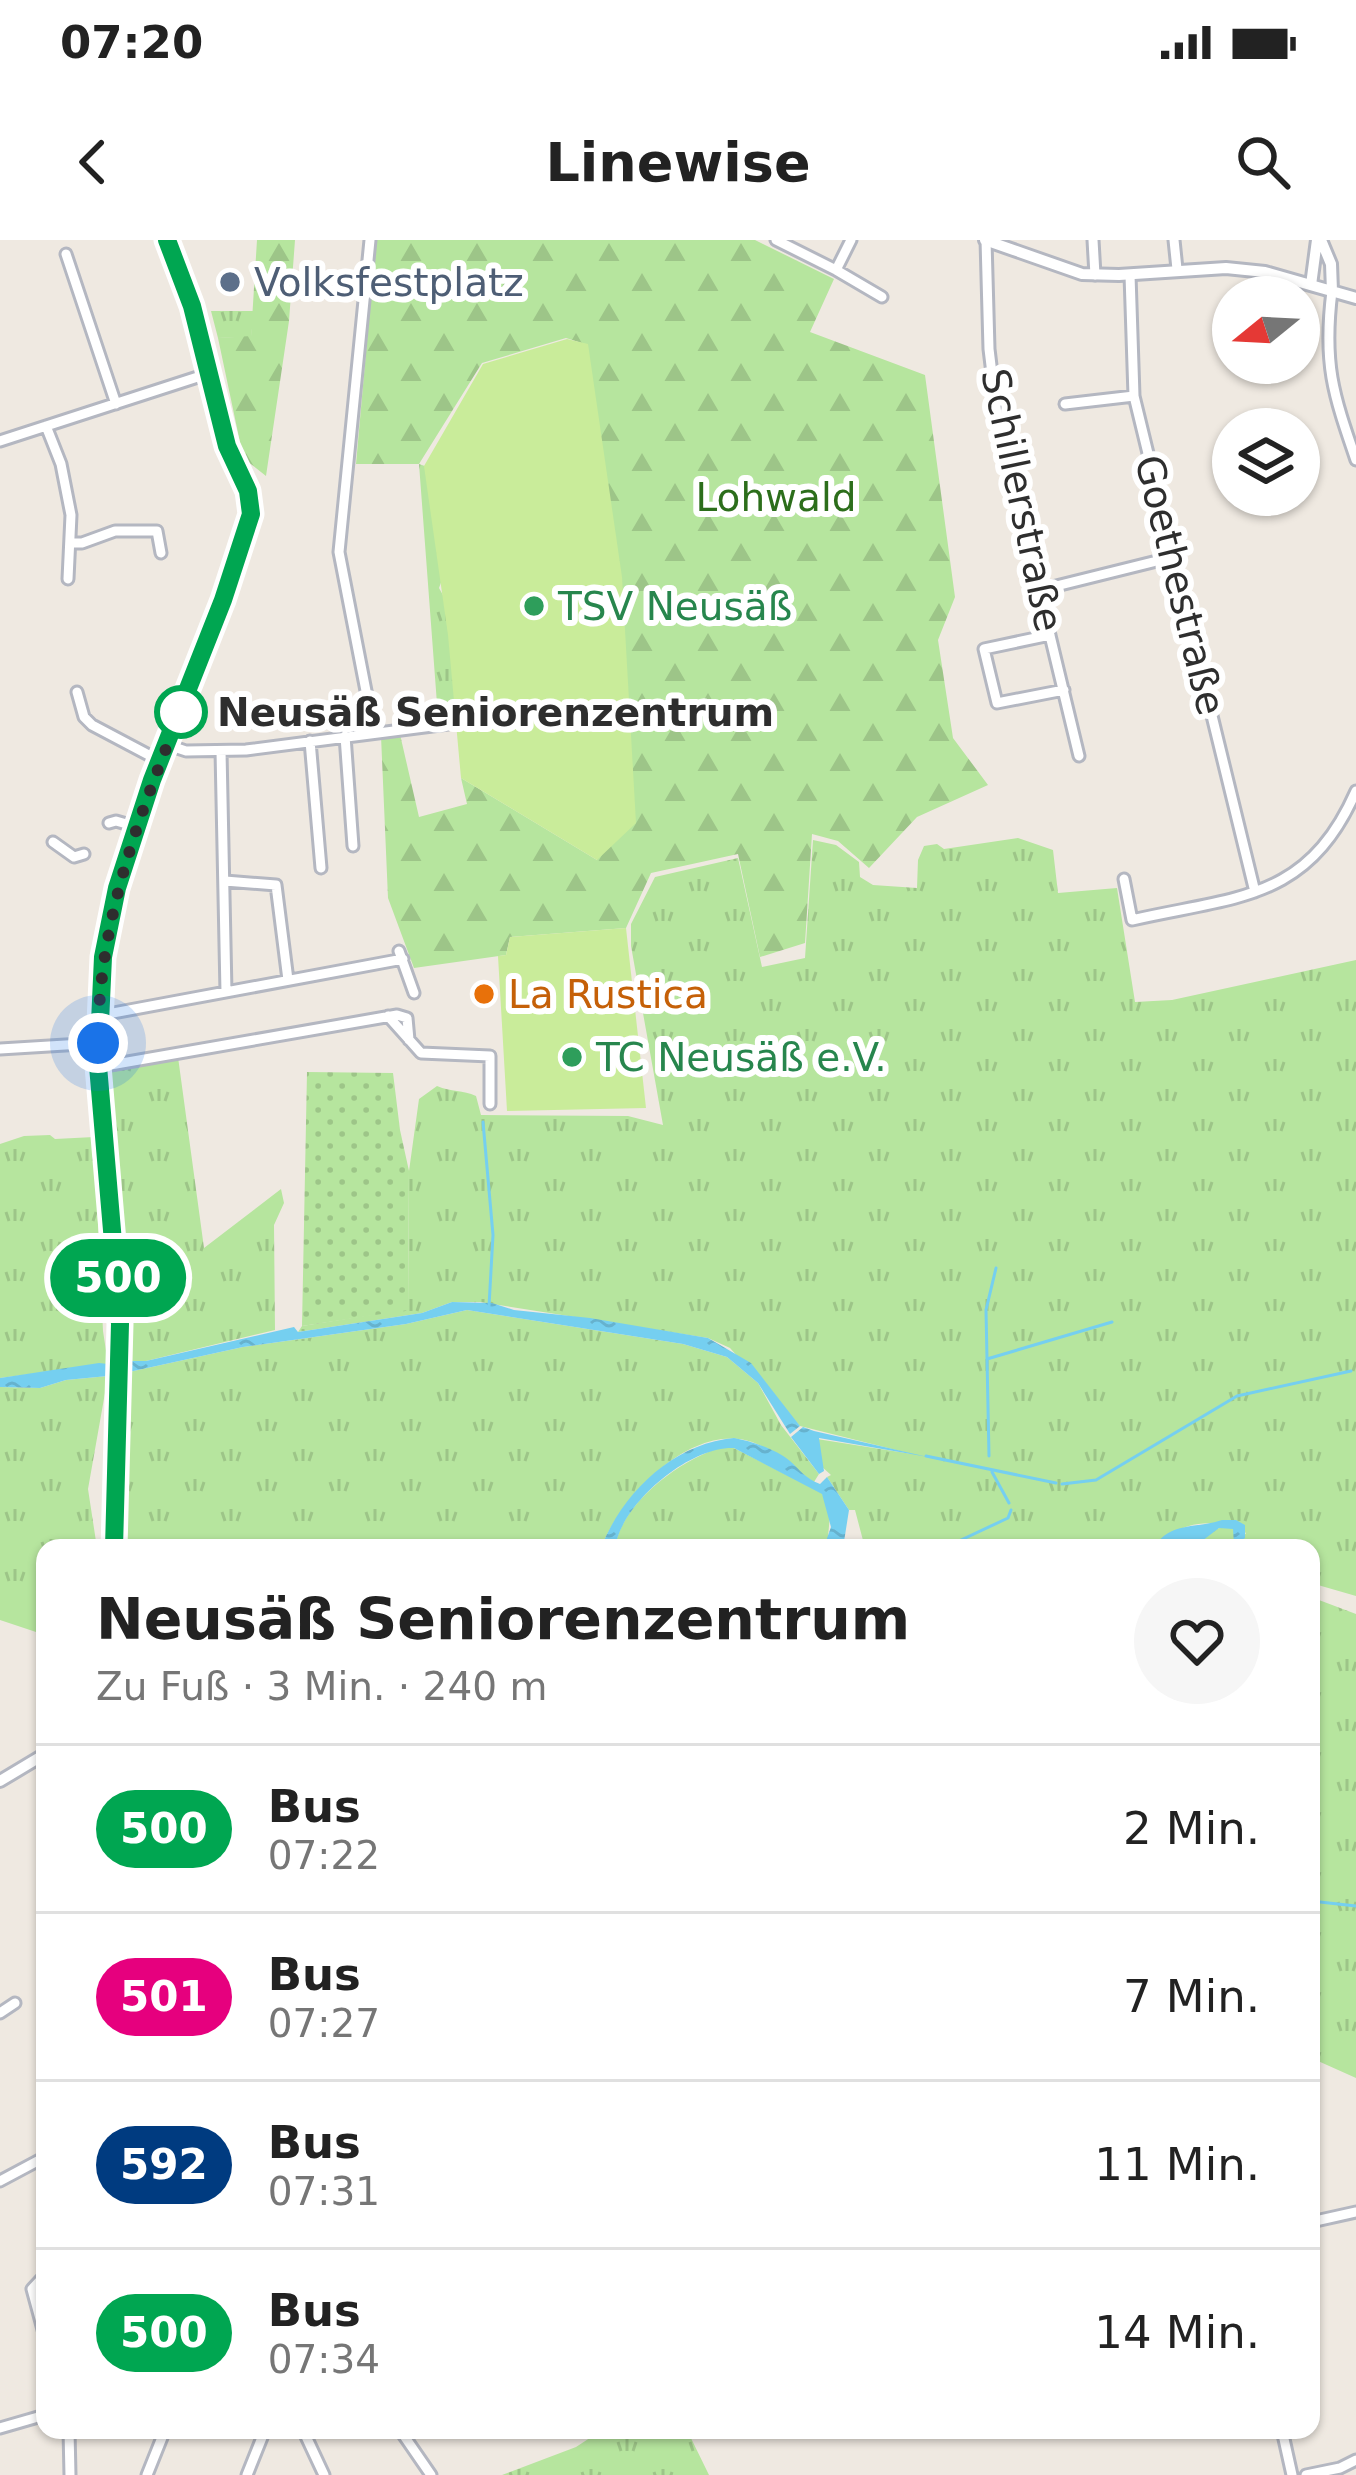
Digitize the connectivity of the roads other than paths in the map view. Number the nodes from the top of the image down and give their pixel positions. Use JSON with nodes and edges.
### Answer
{"nodes":[{"id":1,"x":167,"y":240,"type":"edge"},
{"id":2,"x":370,"y":240,"type":"edge"},
{"id":3,"x":776,"y":240,"type":"edge"},
{"id":4,"x":850,"y":240,"type":"edge"},
{"id":5,"x":985,"y":240,"type":"edge"},
{"id":6,"x":1093,"y":240,"type":"edge"},
{"id":7,"x":1174,"y":240,"type":"edge"},
{"id":8,"x":1319,"y":240,"type":"edge"},
{"id":9,"x":66,"y":254,"type":"dead end"},
{"id":10,"x":1177,"y":269,"type":"junction"},
{"id":11,"x":836,"y":270,"type":"junction"},
{"id":12,"x":1095,"y":275,"type":"junction"},
{"id":13,"x":1130,"y":275,"type":"junction"},
{"id":14,"x":1272,"y":276,"type":"edge"},
{"id":15,"x":1313,"y":276,"type":"edge"},
{"id":16,"x":1320,"y":287,"type":"edge"},
{"id":17,"x":1333,"y":291,"type":"junction"},
{"id":18,"x":882,"y":298,"type":"dead end"},
{"id":19,"x":1356,"y":298,"type":"edge"},
{"id":20,"x":210,"y":373,"type":"junction"},
{"id":21,"x":1134,"y":396,"type":"junction"},
{"id":22,"x":116,"y":404,"type":"junction"},
{"id":23,"x":1065,"y":404,"type":"dead end"},
{"id":24,"x":46,"y":426,"type":"junction"},
{"id":25,"x":0,"y":441,"type":"edge"},
{"id":26,"x":1356,"y":460,"type":"edge"},
{"id":27,"x":70,"y":543,"type":"junction"},
{"id":28,"x":161,"y":553,"type":"dead end"},
{"id":29,"x":1173,"y":556,"type":"junction"},
{"id":30,"x":68,"y":578,"type":"dead end"},
{"id":31,"x":1040,"y":590,"type":"junction"},
{"id":32,"x":1050,"y":635,"type":"junction"},
{"id":33,"x":1064,"y":690,"type":"junction"},
{"id":34,"x":77,"y":692,"type":"dead end"},
{"id":35,"x":448,"y":724,"type":"dead end"},
{"id":36,"x":374,"y":732,"type":"junction"},
{"id":37,"x":345,"y":736,"type":"junction"},
{"id":38,"x":310,"y":741,"type":"junction"},
{"id":39,"x":168,"y":745,"type":"junction"},
{"id":40,"x":221,"y":751,"type":"junction"},
{"id":41,"x":1079,"y":756,"type":"dead end"},
{"id":42,"x":160,"y":761,"type":"junction"},
{"id":43,"x":1356,"y":790,"type":"edge"},
{"id":44,"x":109,"y":823,"type":"dead end"},
{"id":45,"x":136,"y":827,"type":"junction"},
{"id":46,"x":52,"y":842,"type":"dead end"},
{"id":47,"x":353,"y":846,"type":"dead end"},
{"id":48,"x":84,"y":854,"type":"dead end"},
{"id":49,"x":321,"y":868,"type":"dead end"},
{"id":50,"x":1124,"y":879,"type":"dead end"},
{"id":51,"x":225,"y":881,"type":"junction"},
{"id":52,"x":1255,"y":892,"type":"junction"},
{"id":53,"x":288,"y":980,"type":"junction"},
{"id":54,"x":226,"y":992,"type":"junction"},
{"id":55,"x":415,"y":993,"type":"dead end"},
{"id":56,"x":98,"y":1016,"type":"junction"},
{"id":57,"x":98,"y":1043,"type":"junction"},
{"id":58,"x":0,"y":1049,"type":"edge"},
{"id":59,"x":98,"y":1066,"type":"junction"},
{"id":60,"x":490,"y":1104,"type":"dead end"},
{"id":61,"x":114,"y":1539,"type":"edge"},
{"id":62,"x":36,"y":1759,"type":"edge"},
{"id":63,"x":0,"y":1781,"type":"edge"},
{"id":64,"x":15,"y":2003,"type":"dead end"},
{"id":65,"x":0,"y":2013,"type":"edge"},
{"id":66,"x":36,"y":2162,"type":"edge"},
{"id":67,"x":0,"y":2181,"type":"edge"},
{"id":68,"x":1356,"y":2212,"type":"edge"},
{"id":69,"x":1320,"y":2220,"type":"edge"},
{"id":70,"x":36,"y":2418,"type":"edge"},
{"id":71,"x":0,"y":2428,"type":"edge"},
{"id":72,"x":69,"y":2439,"type":"edge"},
{"id":73,"x":161,"y":2439,"type":"edge"},
{"id":74,"x":262,"y":2439,"type":"edge"},
{"id":75,"x":307,"y":2439,"type":"edge"},
{"id":76,"x":406,"y":2439,"type":"edge"},
{"id":77,"x":1284,"y":2439,"type":"edge"},
{"id":78,"x":1356,"y":2460,"type":"edge"},
{"id":79,"x":70,"y":2475,"type":"edge"},
{"id":80,"x":147,"y":2475,"type":"edge"},
{"id":81,"x":248,"y":2475,"type":"edge"},
{"id":82,"x":324,"y":2475,"type":"edge"},
{"id":83,"x":430,"y":2475,"type":"edge"},
{"id":84,"x":1292,"y":2475,"type":"edge"},
{"id":85,"x":1306,"y":2475,"type":"edge"}],
"edges":[{"from":1,"to":20,"type":"street"},
{"from":2,"to":36,"type":"street"},
{"from":3,"to":11,"type":"street"},
{"from":4,"to":11,"type":"street"},
{"from":5,"to":12,"type":"street"},
{"from":5,"to":31,"type":"street","name":"Schillerstraße"},
{"from":6,"to":12,"type":"street"},
{"from":7,"to":10,"type":"street"},
{"from":8,"to":15,"type":"street"},
{"from":8,"to":17,"type":"street"},
{"from":9,"to":22,"type":"street"},
{"from":10,"to":13,"type":"street"},
{"from":10,"to":14,"type":"street"},
{"from":11,"to":18,"type":"street"},
{"from":12,"to":13,"type":"street"},
{"from":13,"to":21,"type":"street","name":"Goethestraße"},
{"from":16,"to":17,"type":"street"},
{"from":17,"to":19,"type":"street"},
{"from":17,"to":26,"type":"street"},
{"from":20,"to":22,"type":"street"},
{"from":20,"to":39,"type":"street"},
{"from":21,"to":23,"type":"street"},
{"from":21,"to":29,"type":"street","name":"Goethestraße"},
{"from":22,"to":24,"type":"street"},
{"from":24,"to":25,"type":"street"},
{"from":24,"to":27,"type":"street"},
{"from":27,"to":28,"type":"street"},
{"from":27,"to":30,"type":"street"},
{"from":29,"to":31,"type":"street"},
{"from":29,"to":52,"type":"street","name":"Goethestraße"},
{"from":31,"to":32,"type":"street","name":"Schillerstraße"},
{"from":32,"to":33,"type":"street","name":"Schillerstraße"},
{"from":32,"to":33,"type":"street"},
{"from":33,"to":41,"type":"street","name":"Schillerstraße"},
{"from":34,"to":42,"type":"street"},
{"from":35,"to":36,"type":"street"},
{"from":36,"to":37,"type":"street"},
{"from":37,"to":38,"type":"street"},
{"from":37,"to":47,"type":"street"},
{"from":38,"to":40,"type":"street"},
{"from":38,"to":49,"type":"street"},
{"from":39,"to":40,"type":"street"},
{"from":39,"to":42,"type":"street"},
{"from":40,"to":51,"type":"street"},
{"from":42,"to":45,"type":"street"},
{"from":43,"to":52,"type":"street"},
{"from":44,"to":45,"type":"street"},
{"from":45,"to":56,"type":"street"},
{"from":46,"to":48,"type":"street"},
{"from":50,"to":52,"type":"street"},
{"from":51,"to":53,"type":"street"},
{"from":51,"to":54,"type":"street"},
{"from":53,"to":54,"type":"street"},
{"from":53,"to":55,"type":"street"},
{"from":54,"to":56,"type":"street"},
{"from":56,"to":57,"type":"street"},
{"from":57,"to":58,"type":"street"},
{"from":57,"to":59,"type":"street"},
{"from":59,"to":60,"type":"street"},
{"from":59,"to":61,"type":"street"},
{"from":62,"to":63,"type":"street"},
{"from":64,"to":65,"type":"street"},
{"from":66,"to":67,"type":"street"},
{"from":68,"to":69,"type":"street"},
{"from":70,"to":71,"type":"street"},
{"from":72,"to":79,"type":"street"},
{"from":73,"to":80,"type":"street"},
{"from":74,"to":81,"type":"street"},
{"from":75,"to":82,"type":"street"},
{"from":76,"to":83,"type":"street"},
{"from":77,"to":84,"type":"street"},
{"from":78,"to":85,"type":"street"}]}
